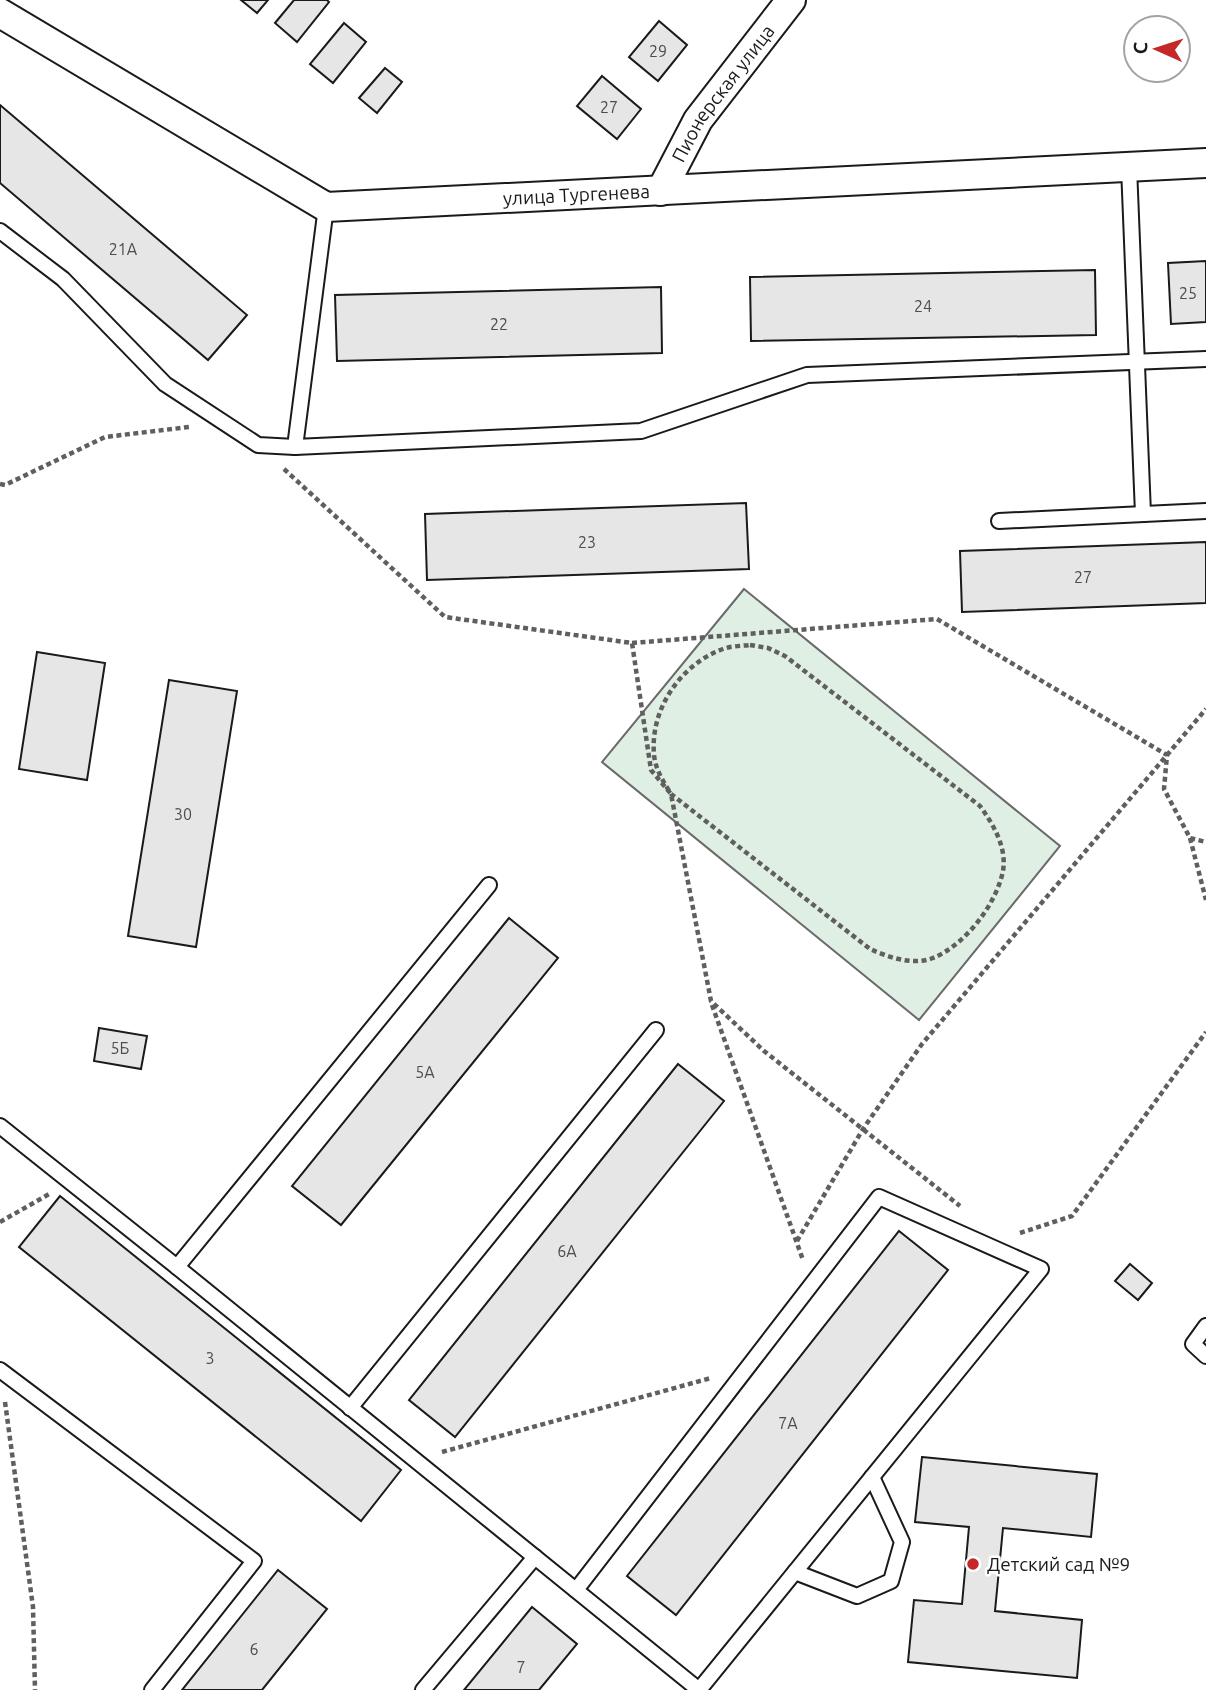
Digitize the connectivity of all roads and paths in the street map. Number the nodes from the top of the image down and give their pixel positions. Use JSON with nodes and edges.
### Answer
{"nodes":[{"id":1,"x":791,"y":0,"type":"edge"},
{"id":2,"x":0,"y":13,"type":"edge"},
{"id":3,"x":1206,"y":163,"type":"edge"},
{"id":4,"x":1129,"y":167,"type":"junction"},
{"id":5,"x":661,"y":191,"type":"junction"},
{"id":6,"x":326,"y":207,"type":"junction"},
{"id":7,"x":0,"y":231,"type":"edge"},
{"id":8,"x":1206,"y":359,"type":"edge"},
{"id":9,"x":1137,"y":362,"type":"junction"},
{"id":10,"x":193,"y":427,"type":"dead end"},
{"id":11,"x":258,"y":445,"type":"junction"},
{"id":12,"x":295,"y":447,"type":"junction"},
{"id":13,"x":0,"y":484,"type":"edge"},
{"id":14,"x":1206,"y":510,"type":"edge"},
{"id":15,"x":1143,"y":514,"type":"junction"},
{"id":16,"x":999,"y":521,"type":"dead end"},
{"id":17,"x":632,"y":643,"type":"junction"},
{"id":18,"x":1206,"y":709,"type":"edge"},
{"id":19,"x":1167,"y":755,"type":"junction"},
{"id":20,"x":671,"y":794,"type":"junction"},
{"id":21,"x":1190,"y":838,"type":"junction"},
{"id":22,"x":1206,"y":842,"type":"edge"},
{"id":23,"x":489,"y":885,"type":"dead end"},
{"id":24,"x":1206,"y":900,"type":"edge"},
{"id":25,"x":711,"y":1001,"type":"junction"},
{"id":26,"x":656,"y":1030,"type":"dead end"},
{"id":27,"x":1206,"y":1032,"type":"edge"},
{"id":28,"x":0,"y":1126,"type":"edge"},
{"id":29,"x":863,"y":1129,"type":"junction"},
{"id":30,"x":70,"y":1182,"type":"junction"},
{"id":31,"x":970,"y":1214,"type":"dead end"},
{"id":32,"x":0,"y":1222,"type":"edge"},
{"id":33,"x":1014,"y":1235,"type":"dead end"},
{"id":34,"x":797,"y":1241,"type":"junction"},
{"id":35,"x":177,"y":1267,"type":"junction"},
{"id":36,"x":812,"y":1284,"type":"junction"},
{"id":37,"x":1206,"y":1326,"type":"edge"},
{"id":38,"x":1206,"y":1356,"type":"edge"},
{"id":39,"x":747,"y":1368,"type":"junction"},
{"id":40,"x":0,"y":1369,"type":"edge"},
{"id":41,"x":350,"y":1408,"type":"junction"},
{"id":42,"x":414,"y":1460,"type":"junction"},
{"id":43,"x":872,"y":1477,"type":"junction"},
{"id":44,"x":535,"y":1557,"type":"junction"},
{"id":45,"x":795,"y":1572,"type":"junction"},
{"id":46,"x":576,"y":1590,"type":"junction"},
{"id":47,"x":34,"y":1690,"type":"edge"},
{"id":48,"x":152,"y":1690,"type":"edge"},
{"id":49,"x":422,"y":1690,"type":"edge"},
{"id":50,"x":699,"y":1690,"type":"edge"}],
"edges":[{"from":1,"to":5,"type":"street","name":"Пионерская улица"},
{"from":2,"to":6,"type":"street"},
{"from":3,"to":4,"type":"street","name":"улица Тургенева"},
{"from":4,"to":5,"type":"street","name":"улица Тургенева"},
{"from":4,"to":9,"type":"lane"},
{"from":5,"to":6,"type":"street","name":"улица Тургенева"},
{"from":6,"to":12,"type":"lane"},
{"from":7,"to":11,"type":"lane"},
{"from":8,"to":9,"type":"lane"},
{"from":9,"to":12,"type":"lane"},
{"from":9,"to":15,"type":"lane"},
{"from":10,"to":13,"type":"path"},
{"from":11,"to":12,"type":"lane"},
{"from":11,"to":17,"type":"path"},
{"from":14,"to":15,"type":"lane"},
{"from":15,"to":16,"type":"lane"},
{"from":17,"to":19,"type":"path"},
{"from":17,"to":20,"type":"path"},
{"from":18,"to":19,"type":"path"},
{"from":19,"to":21,"type":"path"},
{"from":19,"to":29,"type":"path"},
{"from":20,"to":20,"type":"path"},
{"from":20,"to":25,"type":"path"},
{"from":21,"to":22,"type":"path"},
{"from":21,"to":24,"type":"path"},
{"from":23,"to":35,"type":"lane"},
{"from":25,"to":29,"type":"path"},
{"from":25,"to":34,"type":"path"},
{"from":26,"to":41,"type":"lane"},
{"from":27,"to":33,"type":"path"},
{"from":28,"to":30,"type":"lane"},
{"from":29,"to":31,"type":"path"},
{"from":29,"to":34,"type":"path"},
{"from":30,"to":32,"type":"path"},
{"from":30,"to":35,"type":"lane"},
{"from":34,"to":36,"type":"path"},
{"from":35,"to":41,"type":"lane"},
{"from":36,"to":39,"type":"lane"},
{"from":36,"to":43,"type":"lane"},
{"from":37,"to":38,"type":"lane"},
{"from":39,"to":42,"type":"path"},
{"from":39,"to":46,"type":"lane"},
{"from":40,"to":47,"type":"path"},
{"from":40,"to":48,"type":"lane"},
{"from":41,"to":42,"type":"lane"},
{"from":42,"to":44,"type":"lane"},
{"from":43,"to":45,"type":"lane"},
{"from":43,"to":45,"type":"lane"},
{"from":44,"to":46,"type":"lane"},
{"from":44,"to":49,"type":"lane"},
{"from":45,"to":50,"type":"lane"},
{"from":46,"to":50,"type":"lane"}]}
